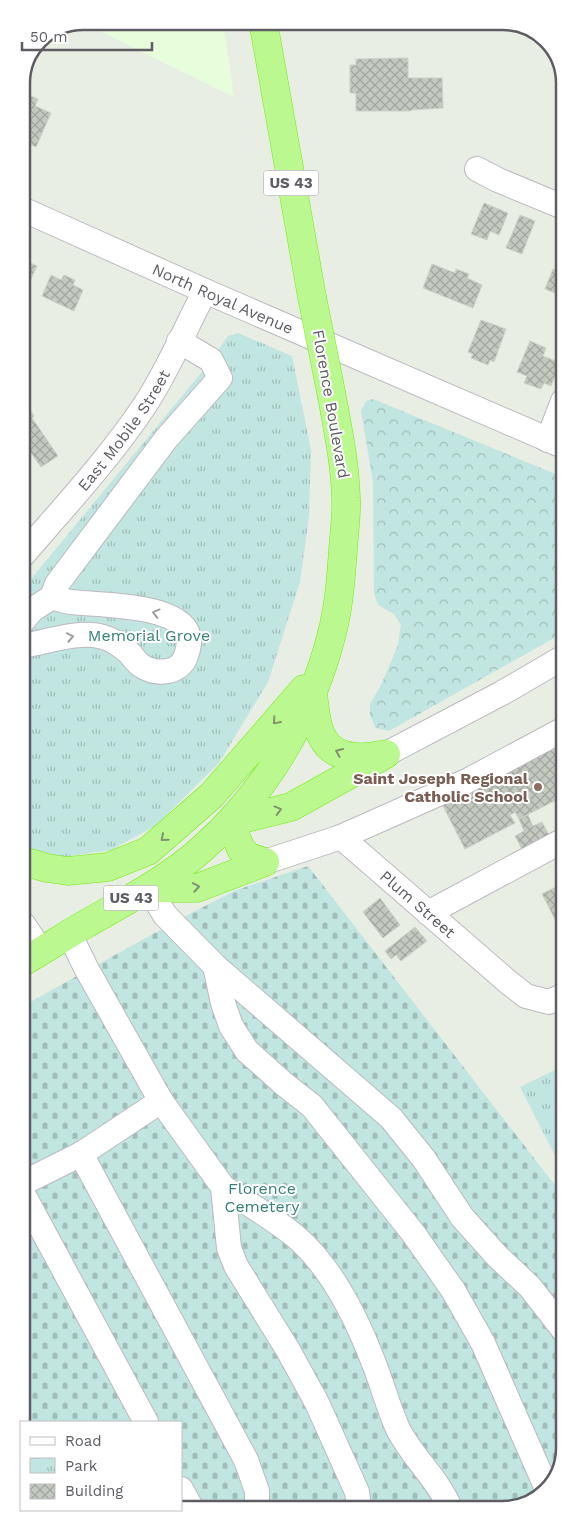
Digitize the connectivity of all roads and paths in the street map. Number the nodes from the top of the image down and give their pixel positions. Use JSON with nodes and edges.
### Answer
{"nodes":[{"id":1,"x":265,"y":30,"type":"edge"},
{"id":2,"x":477,"y":169,"type":"dead end"},
{"id":3,"x":556,"y":204,"type":"edge"},
{"id":4,"x":30,"y":214,"type":"edge"},
{"id":5,"x":205,"y":291,"type":"junction"},
{"id":6,"x":179,"y":342,"type":"junction"},
{"id":7,"x":555,"y":443,"type":"edge"},
{"id":8,"x":30,"y":547,"type":"edge"},
{"id":9,"x":52,"y":597,"type":"junction"},
{"id":10,"x":30,"y":612,"type":"edge"},
{"id":11,"x":30,"y":645,"type":"edge"},
{"id":12,"x":556,"y":662,"type":"edge"},
{"id":13,"x":316,"y":682,"type":"junction"},
{"id":14,"x":556,"y":733,"type":"edge"},
{"id":15,"x":386,"y":754,"type":"junction"},
{"id":16,"x":230,"y":822,"type":"junction"},
{"id":17,"x":341,"y":837,"type":"junction"},
{"id":18,"x":556,"y":844,"type":"edge"},
{"id":19,"x":265,"y":862,"type":"junction"},
{"id":20,"x":30,"y":863,"type":"edge"},
{"id":21,"x":148,"y":888,"type":"junction"},
{"id":22,"x":428,"y":913,"type":"junction"},
{"id":23,"x":69,"y":934,"type":"junction"},
{"id":24,"x":32,"y":956,"type":"edge"},
{"id":25,"x":215,"y":966,"type":"junction"},
{"id":26,"x":556,"y":999,"type":"edge"},
{"id":27,"x":161,"y":1101,"type":"junction"},
{"id":28,"x":81,"y":1154,"type":"junction"},
{"id":29,"x":30,"y":1180,"type":"edge"},
{"id":30,"x":223,"y":1187,"type":"junction"},
{"id":31,"x":30,"y":1207,"type":"edge"},
{"id":32,"x":556,"y":1320,"type":"edge"},
{"id":33,"x":145,"y":1421,"type":"edge"},
{"id":34,"x":544,"y":1482,"type":"edge"},
{"id":35,"x":257,"y":1501,"type":"edge"},
{"id":36,"x":358,"y":1501,"type":"edge"},
{"id":37,"x":448,"y":1501,"type":"edge"}],
"edges":[{"from":1,"to":13,"type":"highway","name":"Florence Boulevard","number":"US 43","bridge":true},
{"from":2,"to":3,"type":"street"},
{"from":4,"to":5,"type":"street","name":"North Royal Avenue"},
{"from":5,"to":6,"type":"street","name":"East Mobile Street"},
{"from":5,"to":7,"type":"street","name":"North Royal Avenue"},
{"from":6,"to":8,"type":"street","name":"East Mobile Street"},
{"from":6,"to":9,"type":"street"},
{"from":9,"to":10,"type":"street"},
{"from":11,"to":9,"type":"street","one_way":true},
{"from":12,"to":15,"type":"street"},
{"from":15,"to":13,"type":"highway","one_way":true},
{"from":13,"to":16,"type":"highway","name":"Florence Boulevard","number":"US 43"},
{"from":13,"to":20,"type":"highway","one_way":true},
{"from":14,"to":17,"type":"street"},
{"from":16,"to":15,"type":"highway","one_way":true},
{"from":16,"to":19,"type":"highway"},
{"from":16,"to":21,"type":"highway","number":"US 43"},
{"from":17,"to":19,"type":"street"},
{"from":17,"to":22,"type":"street","name":"Plum Street"},
{"from":18,"to":22,"type":"street"},
{"from":21,"to":19,"type":"highway","one_way":true},
{"from":21,"to":23,"type":"highway","number":"US 43"},
{"from":21,"to":25,"type":"street"},
{"from":22,"to":26,"type":"street","name":"Plum Street"},
{"from":23,"to":24,"type":"highway","number":"US 43"},
{"from":23,"to":27,"type":"street"},
{"from":25,"to":32,"type":"street"},
{"from":25,"to":34,"type":"street"},
{"from":27,"to":28,"type":"street"},
{"from":27,"to":30,"type":"street"},
{"from":28,"to":29,"type":"street"},
{"from":28,"to":35,"type":"street"},
{"from":30,"to":36,"type":"street"},
{"from":30,"to":37,"type":"street"},
{"from":31,"to":33,"type":"street"}]}
